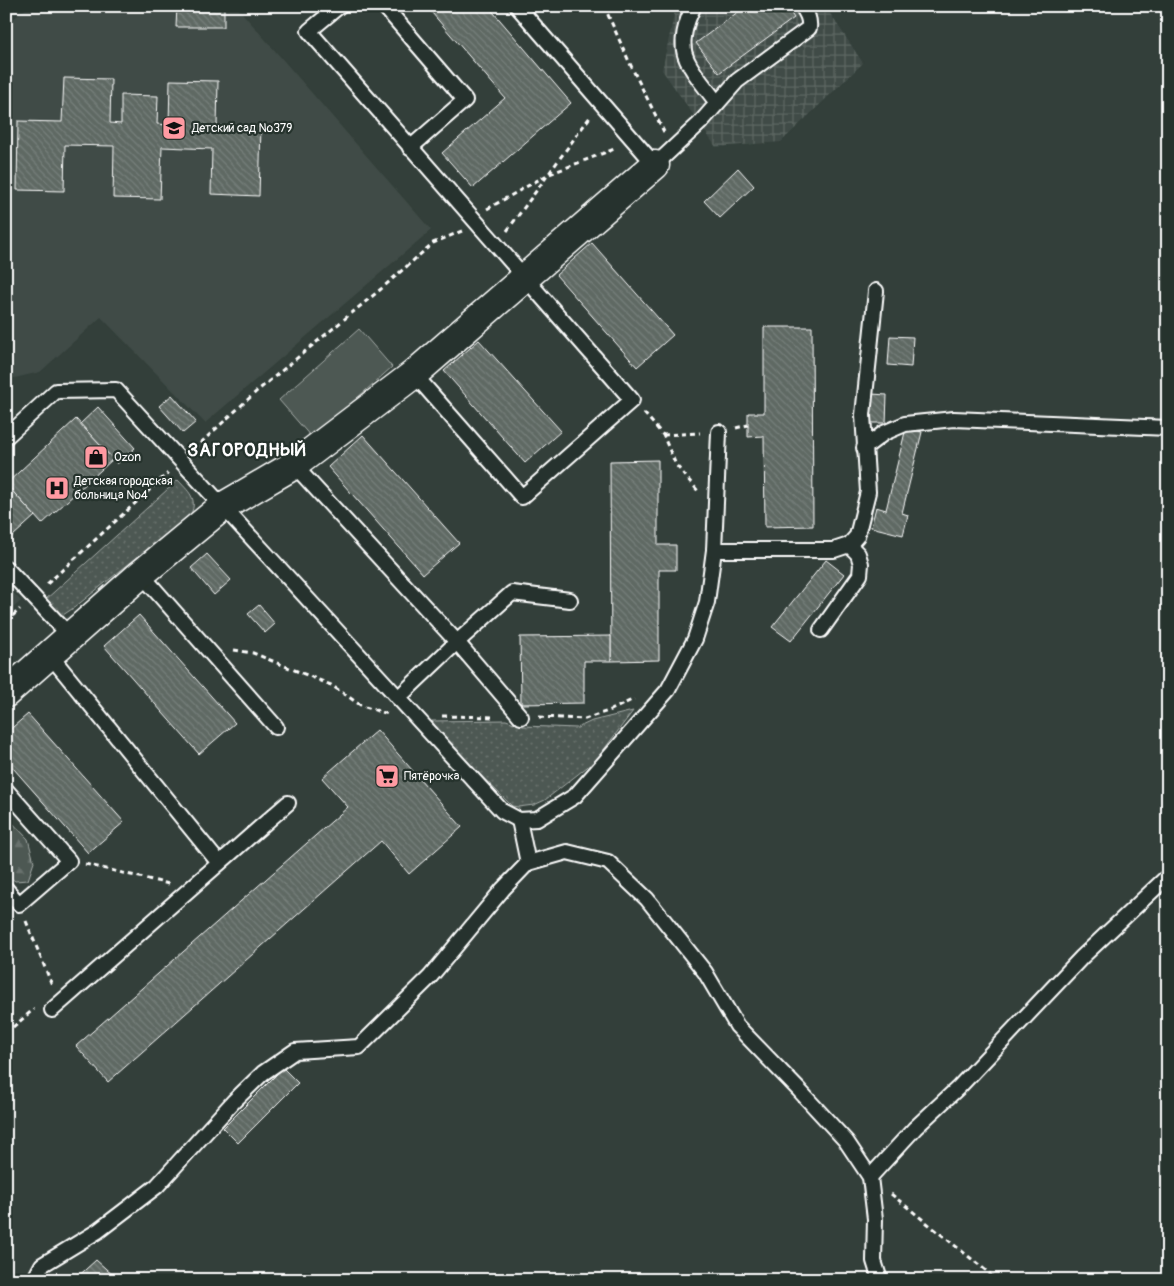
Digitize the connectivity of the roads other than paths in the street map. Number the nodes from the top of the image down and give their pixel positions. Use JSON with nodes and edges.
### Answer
{"nodes":[{"id":1,"x":339,"y":6,"type":"edge"},
{"id":2,"x":384,"y":6,"type":"edge"},
{"id":3,"x":517,"y":6,"type":"edge"},
{"id":4,"x":694,"y":6,"type":"edge"},
{"id":5,"x":802,"y":6,"type":"edge"},
{"id":6,"x":717,"y":103,"type":"junction"},
{"id":7,"x":410,"y":148,"type":"junction"},
{"id":8,"x":664,"y":157,"type":"junction"},
{"id":9,"x":524,"y":278,"type":"junction"},
{"id":10,"x":876,"y":291,"type":"dead end"},
{"id":11,"x":414,"y":374,"type":"junction"},
{"id":12,"x":1168,"y":428,"type":"edge"},
{"id":13,"x":719,"y":432,"type":"dead end"},
{"id":14,"x":6,"y":437,"type":"edge"},
{"id":15,"x":864,"y":448,"type":"junction"},
{"id":16,"x":294,"y":466,"type":"junction"},
{"id":17,"x":222,"y":507,"type":"junction"},
{"id":18,"x":849,"y":545,"type":"junction"},
{"id":19,"x":714,"y":550,"type":"junction"},
{"id":20,"x":6,"y":568,"type":"edge"},
{"id":21,"x":141,"y":574,"type":"junction"},
{"id":22,"x":570,"y":600,"type":"dead end"},
{"id":23,"x":820,"y":630,"type":"dead end"},
{"id":24,"x":71,"y":637,"type":"junction"},
{"id":25,"x":457,"y":642,"type":"junction"},
{"id":26,"x":50,"y":655,"type":"junction"},
{"id":27,"x":6,"y":693,"type":"edge"},
{"id":28,"x":398,"y":698,"type":"junction"},
{"id":29,"x":521,"y":717,"type":"road end"},
{"id":30,"x":276,"y":727,"type":"dead end"},
{"id":31,"x":6,"y":790,"type":"edge"},
{"id":32,"x":288,"y":802,"type":"dead end"},
{"id":33,"x":519,"y":820,"type":"junction"},
{"id":34,"x":219,"y":864,"type":"junction"},
{"id":35,"x":528,"y":864,"type":"junction"},
{"id":36,"x":1168,"y":876,"type":"edge"},
{"id":37,"x":6,"y":890,"type":"edge"},
{"id":38,"x":56,"y":1007,"type":"road end"},
{"id":39,"x":870,"y":1177,"type":"junction"},
{"id":40,"x":34,"y":1280,"type":"edge"},
{"id":41,"x":880,"y":1280,"type":"edge"}],
"edges":[{"from":1,"to":7,"type":"lane"},
{"from":2,"to":7,"type":"lane"},
{"from":3,"to":8,"type":"lane"},
{"from":4,"to":6,"type":"lane"},
{"from":5,"to":6,"type":"lane"},
{"from":6,"to":8,"type":"lane"},
{"from":7,"to":9,"type":"lane"},
{"from":8,"to":9,"type":"street"},
{"from":9,"to":11,"type":"street"},
{"from":9,"to":11,"type":"lane"},
{"from":10,"to":15,"type":"lane"},
{"from":11,"to":16,"type":"street"},
{"from":12,"to":15,"type":"lane"},
{"from":13,"to":19,"type":"lane"},
{"from":14,"to":17,"type":"lane"},
{"from":15,"to":18,"type":"lane"},
{"from":16,"to":17,"type":"street"},
{"from":16,"to":25,"type":"lane"},
{"from":17,"to":21,"type":"street"},
{"from":17,"to":28,"type":"lane"},
{"from":18,"to":19,"type":"lane"},
{"from":18,"to":23,"type":"lane"},
{"from":19,"to":33,"type":"lane"},
{"from":20,"to":24,"type":"lane"},
{"from":21,"to":24,"type":"street"},
{"from":21,"to":30,"type":"lane"},
{"from":22,"to":25,"type":"lane"},
{"from":24,"to":26,"type":"street"},
{"from":25,"to":28,"type":"lane"},
{"from":25,"to":29,"type":"lane"},
{"from":26,"to":27,"type":"street"},
{"from":26,"to":34,"type":"lane"},
{"from":28,"to":33,"type":"lane"},
{"from":31,"to":37,"type":"lane"},
{"from":32,"to":34,"type":"lane"},
{"from":33,"to":35,"type":"lane"},
{"from":34,"to":38,"type":"lane"},
{"from":35,"to":39,"type":"lane"},
{"from":35,"to":40,"type":"lane"},
{"from":36,"to":39,"type":"lane"},
{"from":39,"to":41,"type":"lane"}]}
